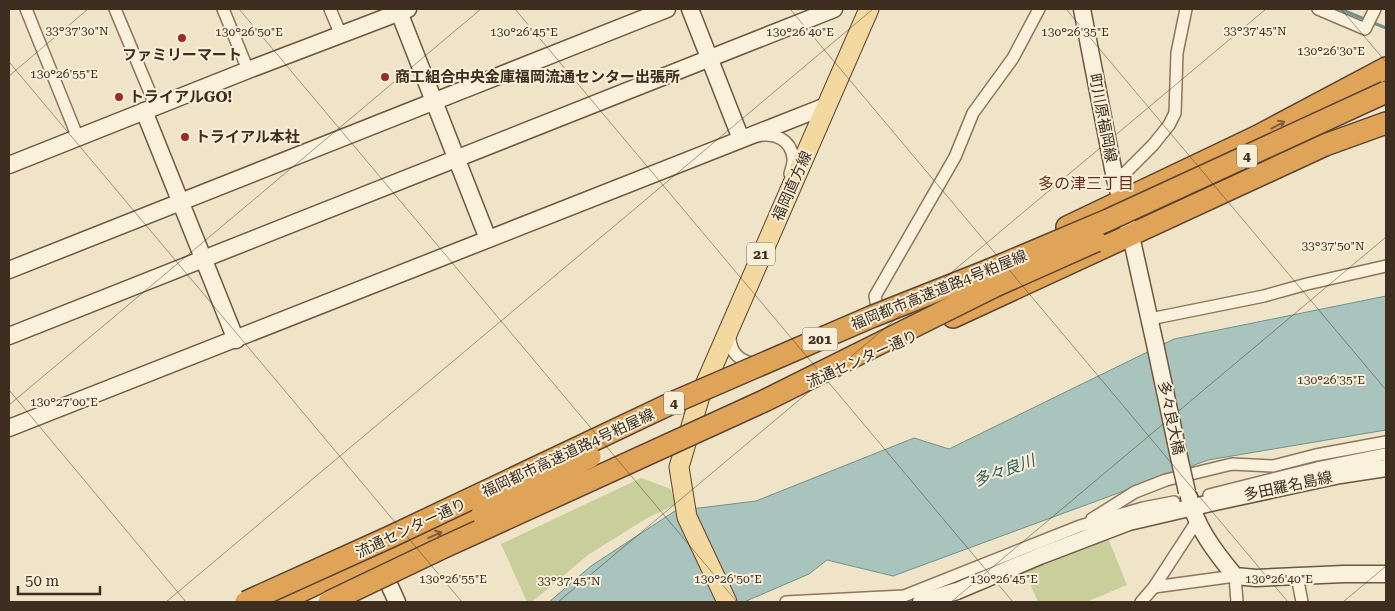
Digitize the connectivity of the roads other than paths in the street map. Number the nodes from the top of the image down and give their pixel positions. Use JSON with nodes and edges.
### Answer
{"nodes":[{"id":1,"x":26,"y":9,"type":"edge"},
{"id":2,"x":116,"y":9,"type":"edge"},
{"id":3,"x":223,"y":9,"type":"edge"},
{"id":4,"x":330,"y":9,"type":"edge"},
{"id":5,"x":667,"y":9,"type":"edge"},
{"id":6,"x":690,"y":9,"type":"edge"},
{"id":7,"x":834,"y":9,"type":"edge"},
{"id":8,"x":869,"y":9,"type":"edge"},
{"id":9,"x":1039,"y":9,"type":"edge"},
{"id":10,"x":1082,"y":9,"type":"edge"},
{"id":11,"x":1186,"y":9,"type":"edge"},
{"id":12,"x":1318,"y":9,"type":"edge"},
{"id":13,"x":1375,"y":9,"type":"edge"},
{"id":14,"x":403,"y":11,"type":"edge"},
{"id":15,"x":341,"y":35,"type":"junction"},
{"id":16,"x":709,"y":59,"type":"junction"},
{"id":17,"x":1386,"y":61,"type":"edge"},
{"id":18,"x":1386,"y":68,"type":"edge"},
{"id":19,"x":248,"y":70,"type":"junction"},
{"id":20,"x":1341,"y":91,"type":"junction"},
{"id":21,"x":1386,"y":92,"type":"edge"},
{"id":22,"x":434,"y":101,"type":"junction"},
{"id":23,"x":826,"y":106,"type":"junction"},
{"id":24,"x":1386,"y":106,"type":"edge"},
{"id":25,"x":150,"y":109,"type":"junction"},
{"id":26,"x":1386,"y":123,"type":"edge"},
{"id":27,"x":78,"y":138,"type":"junction"},
{"id":28,"x":741,"y":139,"type":"junction"},
{"id":29,"x":456,"y":159,"type":"junction"},
{"id":30,"x":9,"y":165,"type":"edge"},
{"id":31,"x":1116,"y":179,"type":"junction"},
{"id":32,"x":180,"y":201,"type":"junction"},
{"id":33,"x":784,"y":202,"type":"junction"},
{"id":34,"x":1122,"y":202,"type":"junction"},
{"id":35,"x":1131,"y":236,"type":"junction"},
{"id":36,"x":488,"y":239,"type":"junction"},
{"id":37,"x":204,"y":258,"type":"junction"},
{"id":38,"x":1386,"y":266,"type":"edge"},
{"id":39,"x":9,"y":270,"type":"edge"},
{"id":40,"x":878,"y":313,"type":"junction"},
{"id":41,"x":1150,"y":319,"type":"junction"},
{"id":42,"x":730,"y":324,"type":"junction"},
{"id":43,"x":912,"y":326,"type":"junction"},
{"id":44,"x":9,"y":336,"type":"edge"},
{"id":45,"x":236,"y":340,"type":"junction"},
{"id":46,"x":1155,"y":344,"type":"joint"},
{"id":47,"x":794,"y":350,"type":"junction"},
{"id":48,"x":745,"y":372,"type":"junction"},
{"id":49,"x":700,"y":396,"type":"junction"},
{"id":50,"x":9,"y":428,"type":"edge"},
{"id":51,"x":686,"y":441,"type":"junction"},
{"id":52,"x":1386,"y":442,"type":"edge"},
{"id":53,"x":1386,"y":454,"type":"edge"},
{"id":54,"x":1386,"y":468,"type":"edge"},
{"id":55,"x":1209,"y":495,"type":"dead end"},
{"id":56,"x":1187,"y":506,"type":"junction"},
{"id":57,"x":1080,"y":526,"type":"junction"},
{"id":58,"x":414,"y":568,"type":"junction"},
{"id":59,"x":1386,"y":574,"type":"edge"},
{"id":60,"x":1235,"y":576,"type":"junction"},
{"id":61,"x":1297,"y":576,"type":"junction"},
{"id":62,"x":387,"y":580,"type":"junction"},
{"id":63,"x":1154,"y":587,"type":"junction"},
{"id":64,"x":248,"y":602,"type":"edge"},
{"id":65,"x":278,"y":602,"type":"edge"},
{"id":66,"x":329,"y":602,"type":"edge"},
{"id":67,"x":341,"y":602,"type":"edge"},
{"id":68,"x":397,"y":602,"type":"edge"},
{"id":69,"x":727,"y":602,"type":"edge"},
{"id":70,"x":786,"y":602,"type":"edge"},
{"id":71,"x":924,"y":602,"type":"edge"},
{"id":72,"x":1140,"y":602,"type":"edge"},
{"id":73,"x":1237,"y":602,"type":"edge"},
{"id":74,"x":1302,"y":602,"type":"edge"}],
"edges":[{"from":1,"to":27,"type":"street"},
{"from":2,"to":25,"type":"street"},
{"from":3,"to":19,"type":"street"},
{"from":4,"to":15,"type":"street"},
{"from":5,"to":22,"type":"street"},
{"from":6,"to":16,"type":"street"},
{"from":7,"to":16,"type":"street"},
{"from":8,"to":23,"type":"main road","name":"福岡直方線","number":"21"},
{"from":9,"to":40,"type":"street"},
{"from":10,"to":31,"type":"street","name":"町川原福岡線"},
{"from":11,"to":31,"type":"street"},
{"from":12,"to":13,"type":"street"},
{"from":14,"to":15,"type":"street"},
{"from":14,"to":22,"type":"street"},
{"from":15,"to":19,"type":"street"},
{"from":16,"to":28,"type":"street"},
{"from":16,"to":29,"type":"street"},
{"from":17,"to":20,"type":"highway"},
{"from":18,"to":20,"type":"highway","name":"流通センター通り","number":"201"},
{"from":19,"to":25,"type":"street"},
{"from":34,"to":20,"type":"highway","name":"流通センター通り","number":"201","one_way":true},
{"from":21,"to":48,"type":"highway","name":"福岡都市高速道路4号粕屋線","number":"4","bridge":true},
{"from":22,"to":29,"type":"street"},
{"from":22,"to":32,"type":"street"},
{"from":23,"to":28,"type":"street"},
{"from":23,"to":33,"type":"main road","name":"福岡直方線","number":"21"},
{"from":24,"to":43,"type":"highway","name":"福岡都市高速道路4号粕屋線","number":"4","bridge":true},
{"from":25,"to":27,"type":"street"},
{"from":25,"to":32,"type":"street"},
{"from":26,"to":35,"type":"highway","name":"流通センター通り","number":"201"},
{"from":27,"to":30,"type":"street"},
{"from":28,"to":33,"type":"street"},
{"from":28,"to":36,"type":"street"},
{"from":29,"to":36,"type":"street"},
{"from":29,"to":37,"type":"street"},
{"from":31,"to":34,"type":"street","name":"町川原福岡線"},
{"from":32,"to":37,"type":"street"},
{"from":32,"to":39,"type":"street"},
{"from":33,"to":42,"type":"main road","name":"福岡直方線","number":"21"},
{"from":34,"to":35,"type":"street","name":"町川原福岡線"},
{"from":34,"to":40,"type":"highway","name":"流通センター通り","number":"201"},
{"from":35,"to":41,"type":"street","name":"町川原福岡線"},
{"from":35,"to":51,"type":"highway","name":"流通センター通り","number":"201"},
{"from":36,"to":45,"type":"street"},
{"from":37,"to":44,"type":"street"},
{"from":37,"to":45,"type":"street"},
{"from":38,"to":41,"type":"street"},
{"from":40,"to":47,"type":"highway","name":"流通センター通り","number":"201"},
{"from":41,"to":46,"type":"street","name":"町川原福岡線"},
{"from":42,"to":47,"type":"street"},
{"from":42,"to":49,"type":"main road","name":"福岡直方線","number":"21"},
{"from":43,"to":58,"type":"highway","bridge":true},
{"from":43,"to":66,"type":"highway","name":"福岡都市高速道路4号粕屋線","number":"4","bridge":true},
{"from":45,"to":50,"type":"street"},
{"from":46,"to":56,"type":"street","name":"多々良大橋","bridge":true},
{"from":47,"to":49,"type":"highway","name":"流通センター通り","number":"201"},
{"from":48,"to":64,"type":"highway","name":"福岡都市高速道路4号粕屋線","number":"4","bridge":true},
{"from":65,"to":48,"type":"highway","one_way":true,"bridge":true},
{"from":49,"to":51,"type":"main road","name":"福岡直方線","number":"21"},
{"from":49,"to":64,"type":"highway","name":"流通センター通り","number":"201"},
{"from":51,"to":58,"type":"highway","name":"流通センター通り","number":"201"},
{"from":51,"to":69,"type":"main road","name":"福岡直方線","number":"21"},
{"from":52,"to":57,"type":"street"},
{"from":53,"to":55,"type":"street"},
{"from":54,"to":56,"type":"street","name":"多田羅名島線"},
{"from":56,"to":57,"type":"street"},
{"from":56,"to":60,"type":"street"},
{"from":56,"to":63,"type":"street"},
{"from":56,"to":71,"type":"street","name":"多田羅名島線"},
{"from":57,"to":70,"type":"street"},
{"from":58,"to":62,"type":"highway","name":"流通センター通り","number":"201"},
{"from":59,"to":61,"type":"street"},
{"from":60,"to":61,"type":"street"},
{"from":60,"to":63,"type":"street"},
{"from":60,"to":73,"type":"street"},
{"from":61,"to":74,"type":"street"},
{"from":62,"to":67,"type":"highway","name":"流通センター通り","number":"201"},
{"from":62,"to":68,"type":"street"},
{"from":63,"to":72,"type":"street"}]}
